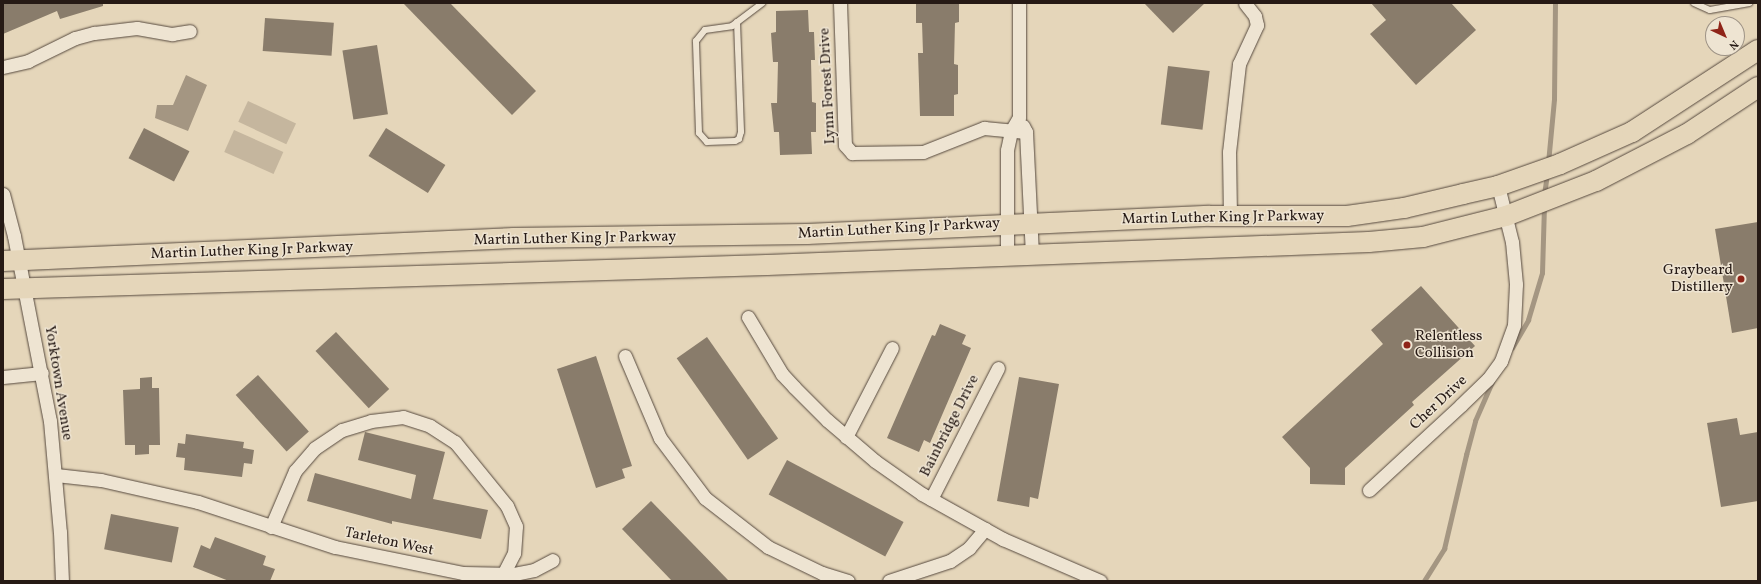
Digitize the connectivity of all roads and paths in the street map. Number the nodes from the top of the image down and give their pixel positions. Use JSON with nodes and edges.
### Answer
{"nodes":[{"id":1,"x":762,"y":3,"type":"edge"},
{"id":2,"x":840,"y":3,"type":"edge"},
{"id":3,"x":1019,"y":3,"type":"edge"},
{"id":4,"x":1245,"y":3,"type":"edge"},
{"id":5,"x":1750,"y":3,"type":"edge"},
{"id":6,"x":1696,"y":5,"type":"edge"},
{"id":7,"x":737,"y":22,"type":"junction"},
{"id":8,"x":190,"y":31,"type":"dead end"},
{"id":9,"x":1758,"y":50,"type":"edge"},
{"id":10,"x":3,"y":67,"type":"edge"},
{"id":11,"x":1758,"y":87,"type":"edge"},
{"id":12,"x":1019,"y":117,"type":"junction"},
{"id":13,"x":1011,"y":131,"type":"junction"},
{"id":14,"x":1026,"y":132,"type":"junction"},
{"id":15,"x":1498,"y":186,"type":"junction"},
{"id":16,"x":3,"y":194,"type":"edge"},
{"id":17,"x":1230,"y":216,"type":"junction"},
{"id":18,"x":1506,"y":216,"type":"junction"},
{"id":19,"x":1031,"y":223,"type":"junction"},
{"id":20,"x":1007,"y":224,"type":"junction"},
{"id":21,"x":1032,"y":255,"type":"junction"},
{"id":22,"x":1007,"y":256,"type":"junction"},
{"id":23,"x":10,"y":261,"type":"edge"},
{"id":24,"x":25,"y":287,"type":"junction"},
{"id":25,"x":3,"y":289,"type":"edge"},
{"id":26,"x":748,"y":317,"type":"dead end"},
{"id":27,"x":892,"y":348,"type":"dead end"},
{"id":28,"x":625,"y":356,"type":"dead end"},
{"id":29,"x":998,"y":368,"type":"dead end"},
{"id":30,"x":42,"y":373,"type":"junction"},
{"id":31,"x":3,"y":377,"type":"edge"},
{"id":32,"x":846,"y":437,"type":"junction"},
{"id":33,"x":56,"y":475,"type":"junction"},
{"id":34,"x":1369,"y":490,"type":"dead end"},
{"id":35,"x":931,"y":499,"type":"junction"},
{"id":36,"x":271,"y":527,"type":"junction"},
{"id":37,"x":986,"y":529,"type":"junction"},
{"id":38,"x":553,"y":560,"type":"dead end"},
{"id":39,"x":503,"y":574,"type":"junction"},
{"id":40,"x":62,"y":581,"type":"edge"},
{"id":41,"x":848,"y":581,"type":"edge"},
{"id":42,"x":889,"y":581,"type":"edge"},
{"id":43,"x":1100,"y":581,"type":"edge"}],
"edges":[{"from":1,"to":7,"type":"lane"},
{"from":2,"to":13,"type":"street","name":"Lynn Forest Drive"},
{"from":3,"to":12,"type":"street"},
{"from":4,"to":17,"type":"street"},
{"from":5,"to":6,"type":"lane"},
{"from":7,"to":7,"type":"lane"},
{"from":8,"to":10,"type":"street"},
{"from":9,"to":15,"type":"main road","name":"Martin Luther King Jr Parkway"},
{"from":11,"to":18,"type":"main road","name":"Martin Luther King Jr Parkway"},
{"from":12,"to":13,"type":"street"},
{"from":12,"to":14,"type":"street"},
{"from":13,"to":14,"type":"street","name":"Lynn Forest Drive"},
{"from":13,"to":20,"type":"street"},
{"from":14,"to":19,"type":"street"},
{"from":15,"to":17,"type":"main road","name":"Martin Luther King Jr Parkway"},
{"from":15,"to":18,"type":"street","name":"Cher Drive"},
{"from":16,"to":23,"type":"street","name":"Yorktown Avenue"},
{"from":17,"to":19,"type":"main road","name":"Martin Luther King Jr Parkway"},
{"from":18,"to":21,"type":"main road","name":"Martin Luther King Jr Parkway"},
{"from":18,"to":34,"type":"street","name":"Cher Drive"},
{"from":19,"to":20,"type":"main road","name":"Martin Luther King Jr Parkway"},
{"from":19,"to":21,"type":"street"},
{"from":20,"to":22,"type":"street"},
{"from":20,"to":23,"type":"main road","name":"Martin Luther King Jr Parkway"},
{"from":21,"to":22,"type":"main road","name":"Martin Luther King Jr Parkway"},
{"from":22,"to":24,"type":"main road","name":"Martin Luther King Jr Parkway"},
{"from":23,"to":24,"type":"street","name":"Yorktown Avenue"},
{"from":24,"to":25,"type":"main road","name":"Martin Luther King Jr Parkway"},
{"from":24,"to":30,"type":"street","name":"Yorktown Avenue"},
{"from":26,"to":32,"type":"street","name":"Bainbridge Drive"},
{"from":27,"to":32,"type":"street"},
{"from":28,"to":41,"type":"street"},
{"from":29,"to":35,"type":"street","name":"Bainbridge Drive"},
{"from":30,"to":31,"type":"street"},
{"from":30,"to":33,"type":"street","name":"Yorktown Avenue"},
{"from":32,"to":35,"type":"street","name":"Bainbridge Drive"},
{"from":33,"to":36,"type":"street","name":"Tarleton West"},
{"from":33,"to":40,"type":"street","name":"Yorktown Avenue"},
{"from":35,"to":37,"type":"street","name":"Bainbridge Drive"},
{"from":36,"to":39,"type":"street","name":"Tarleton West"},
{"from":36,"to":39,"type":"street"},
{"from":37,"to":42,"type":"street"},
{"from":37,"to":43,"type":"street","name":"Bainbridge Drive"},
{"from":38,"to":39,"type":"street","name":"Tarleton West"}]}
